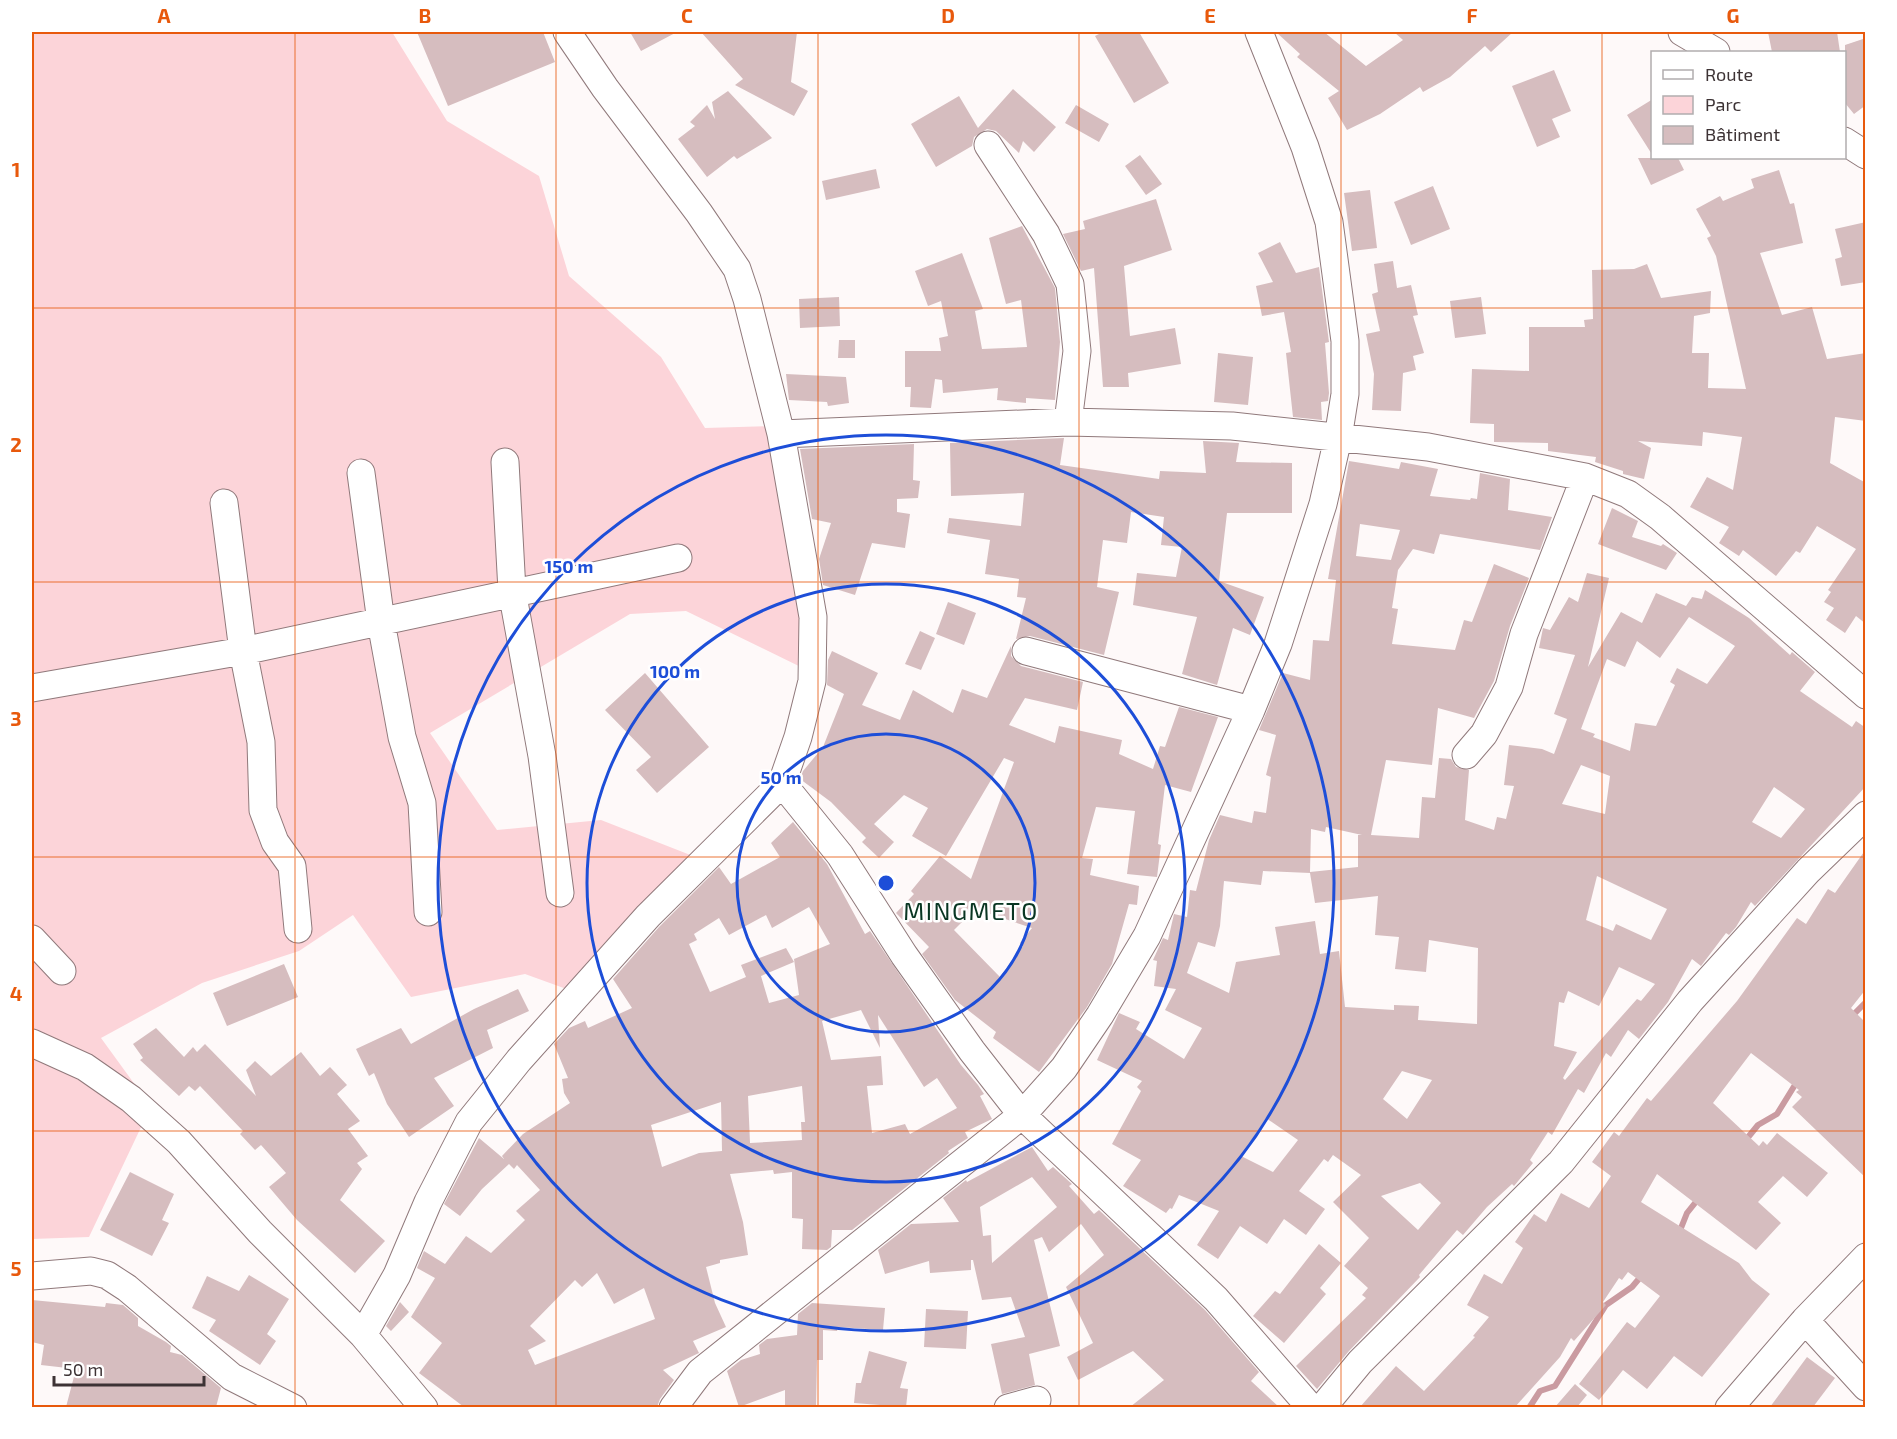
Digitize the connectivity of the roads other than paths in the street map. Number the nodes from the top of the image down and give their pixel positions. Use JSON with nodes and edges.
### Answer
{"nodes":[{"id":1,"x":567,"y":32,"type":"edge"},
{"id":2,"x":1259,"y":32,"type":"edge"},
{"id":3,"x":1682,"y":32,"type":"edge"},
{"id":4,"x":1714,"y":51,"type":"edge"},
{"id":5,"x":1846,"y":142,"type":"edge"},
{"id":6,"x":988,"y":145,"type":"dead end"},
{"id":7,"x":1866,"y":155,"type":"edge"},
{"id":8,"x":1068,"y":422,"type":"junction"},
{"id":9,"x":781,"y":434,"type":"junction"},
{"id":10,"x":1338,"y":438,"type":"junction"},
{"id":11,"x":505,"y":462,"type":"dead end"},
{"id":12,"x":361,"y":473,"type":"dead end"},
{"id":13,"x":1585,"y":477,"type":"junction"},
{"id":14,"x":224,"y":503,"type":"dead end"},
{"id":15,"x":678,"y":558,"type":"dead end"},
{"id":16,"x":512,"y":591,"type":"junction"},
{"id":17,"x":381,"y":622,"type":"junction"},
{"id":18,"x":243,"y":651,"type":"junction"},
{"id":19,"x":1026,"y":651,"type":"dead end"},
{"id":20,"x":32,"y":688,"type":"edge"},
{"id":21,"x":1866,"y":695,"type":"edge"},
{"id":22,"x":1251,"y":710,"type":"junction"},
{"id":23,"x":1467,"y":755,"type":"dead end"},
{"id":24,"x":782,"y":783,"type":"junction"},
{"id":25,"x":1866,"y":815,"type":"edge"},
{"id":26,"x":560,"y":893,"type":"dead end"},
{"id":27,"x":428,"y":912,"type":"dead end"},
{"id":28,"x":298,"y":929,"type":"dead end"},
{"id":29,"x":32,"y":939,"type":"edge"},
{"id":30,"x":62,"y":971,"type":"dead end"},
{"id":31,"x":32,"y":1043,"type":"edge"},
{"id":32,"x":1022,"y":1115,"type":"junction"},
{"id":33,"x":1866,"y":1257,"type":"edge"},
{"id":34,"x":32,"y":1276,"type":"edge"},
{"id":35,"x":1805,"y":1320,"type":"junction"},
{"id":36,"x":363,"y":1335,"type":"junction"},
{"id":37,"x":1866,"y":1387,"type":"edge"},
{"id":38,"x":1037,"y":1400,"type":"dead end"},
{"id":39,"x":293,"y":1407,"type":"edge"},
{"id":40,"x":424,"y":1407,"type":"edge"},
{"id":41,"x":673,"y":1407,"type":"edge"},
{"id":42,"x":1008,"y":1407,"type":"edge"},
{"id":43,"x":1311,"y":1407,"type":"edge"},
{"id":44,"x":1322,"y":1407,"type":"edge"},
{"id":45,"x":1729,"y":1407,"type":"edge"}],
"edges":[{"from":1,"to":9,"type":"street"},
{"from":2,"to":10,"type":"street"},
{"from":3,"to":4,"type":"street"},
{"from":5,"to":7,"type":"street"},
{"from":6,"to":8,"type":"street"},
{"from":8,"to":9,"type":"street"},
{"from":8,"to":10,"type":"street"},
{"from":9,"to":24,"type":"street"},
{"from":10,"to":13,"type":"street"},
{"from":10,"to":22,"type":"street"},
{"from":11,"to":16,"type":"street"},
{"from":12,"to":17,"type":"street"},
{"from":13,"to":21,"type":"street"},
{"from":13,"to":23,"type":"street"},
{"from":14,"to":18,"type":"street"},
{"from":15,"to":16,"type":"street"},
{"from":16,"to":17,"type":"street"},
{"from":16,"to":26,"type":"street"},
{"from":17,"to":18,"type":"street"},
{"from":17,"to":27,"type":"street"},
{"from":18,"to":20,"type":"street"},
{"from":18,"to":28,"type":"street"},
{"from":19,"to":22,"type":"street"},
{"from":22,"to":32,"type":"street"},
{"from":24,"to":32,"type":"street"},
{"from":24,"to":36,"type":"street"},
{"from":25,"to":44,"type":"street"},
{"from":29,"to":30,"type":"street"},
{"from":31,"to":36,"type":"street"},
{"from":32,"to":41,"type":"street"},
{"from":32,"to":43,"type":"street"},
{"from":33,"to":35,"type":"street"},
{"from":34,"to":39,"type":"street"},
{"from":35,"to":37,"type":"street"},
{"from":35,"to":45,"type":"street"},
{"from":36,"to":40,"type":"street"},
{"from":38,"to":42,"type":"street"}]}
